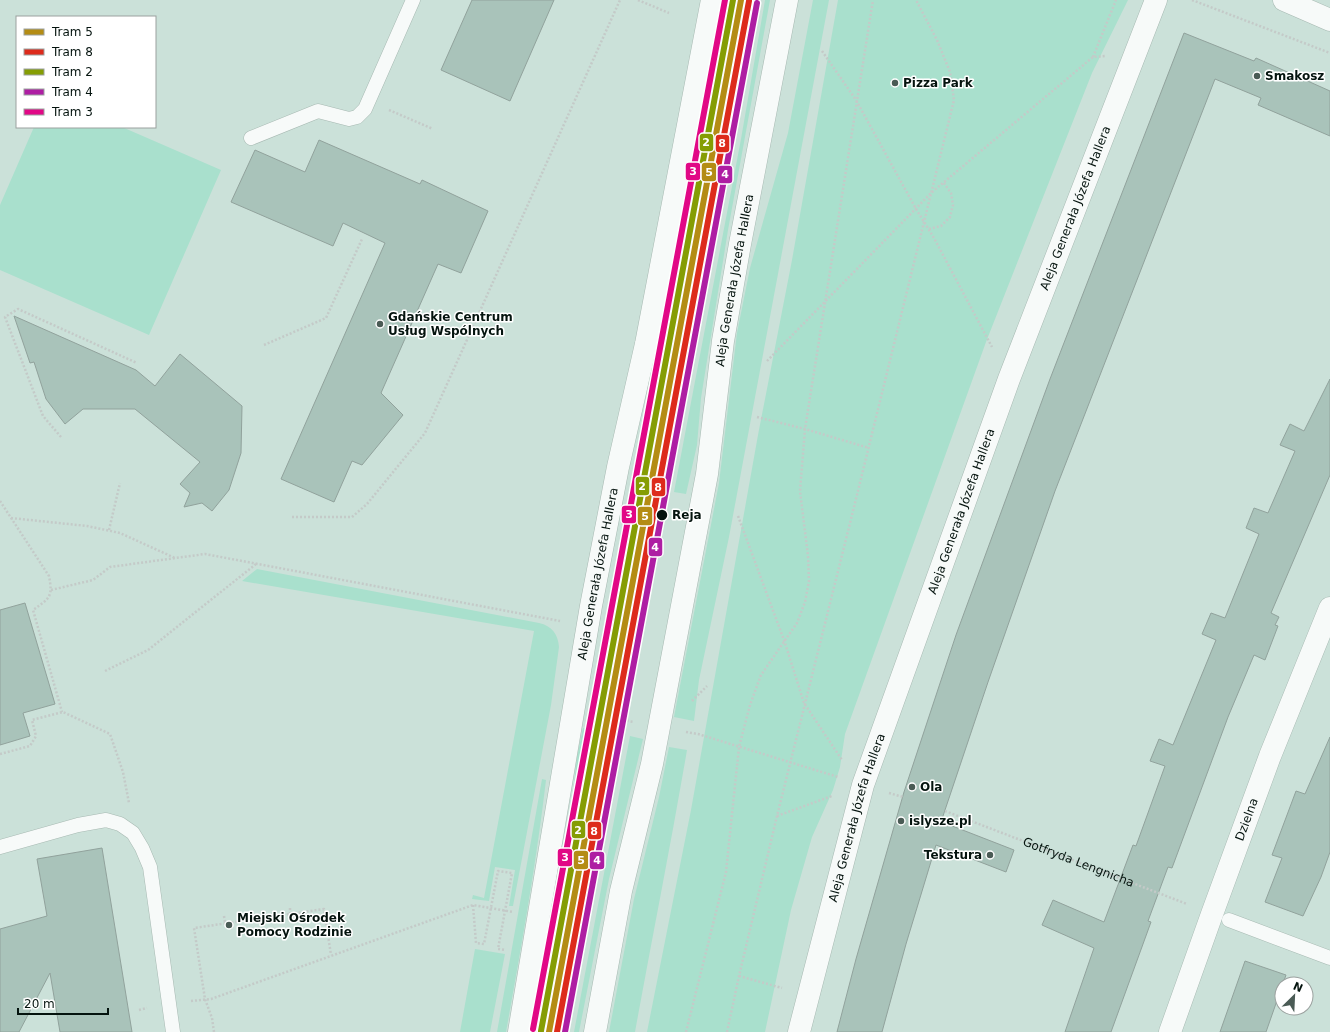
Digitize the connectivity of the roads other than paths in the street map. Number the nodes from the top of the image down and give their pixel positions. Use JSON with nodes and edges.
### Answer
{"nodes":[{"id":1,"x":413,"y":0,"type":"edge"},
{"id":2,"x":712,"y":0,"type":"edge"},
{"id":3,"x":787,"y":0,"type":"edge"},
{"id":4,"x":1156,"y":0,"type":"edge"},
{"id":5,"x":1284,"y":0,"type":"edge"},
{"id":6,"x":1330,"y":20,"type":"edge"},
{"id":7,"x":250,"y":138,"type":"dead end"},
{"id":8,"x":1330,"y":608,"type":"edge"},
{"id":9,"x":0,"y":847,"type":"edge"},
{"id":10,"x":1220,"y":917,"type":"junction"},
{"id":11,"x":1330,"y":958,"type":"edge"},
{"id":12,"x":173,"y":1032,"type":"edge"},
{"id":13,"x":519,"y":1032,"type":"edge"},
{"id":14,"x":595,"y":1032,"type":"edge"},
{"id":15,"x":799,"y":1032,"type":"edge"},
{"id":16,"x":1170,"y":1032,"type":"edge"}],
"edges":[{"from":1,"to":7,"type":"lane"},
{"from":2,"to":13,"type":"main road","name":"Aleja Generała Józefa Hallera"},
{"from":3,"to":14,"type":"main road","name":"Aleja Generała Józefa Hallera"},
{"from":4,"to":15,"type":"main road","name":"Aleja Generała Józefa Hallera"},
{"from":5,"to":6,"type":"main road"},
{"from":8,"to":10,"type":"main road","name":"Dzielna"},
{"from":9,"to":12,"type":"lane"},
{"from":10,"to":11,"type":"lane"},
{"from":10,"to":16,"type":"main road","name":"Dzielna"}]}
